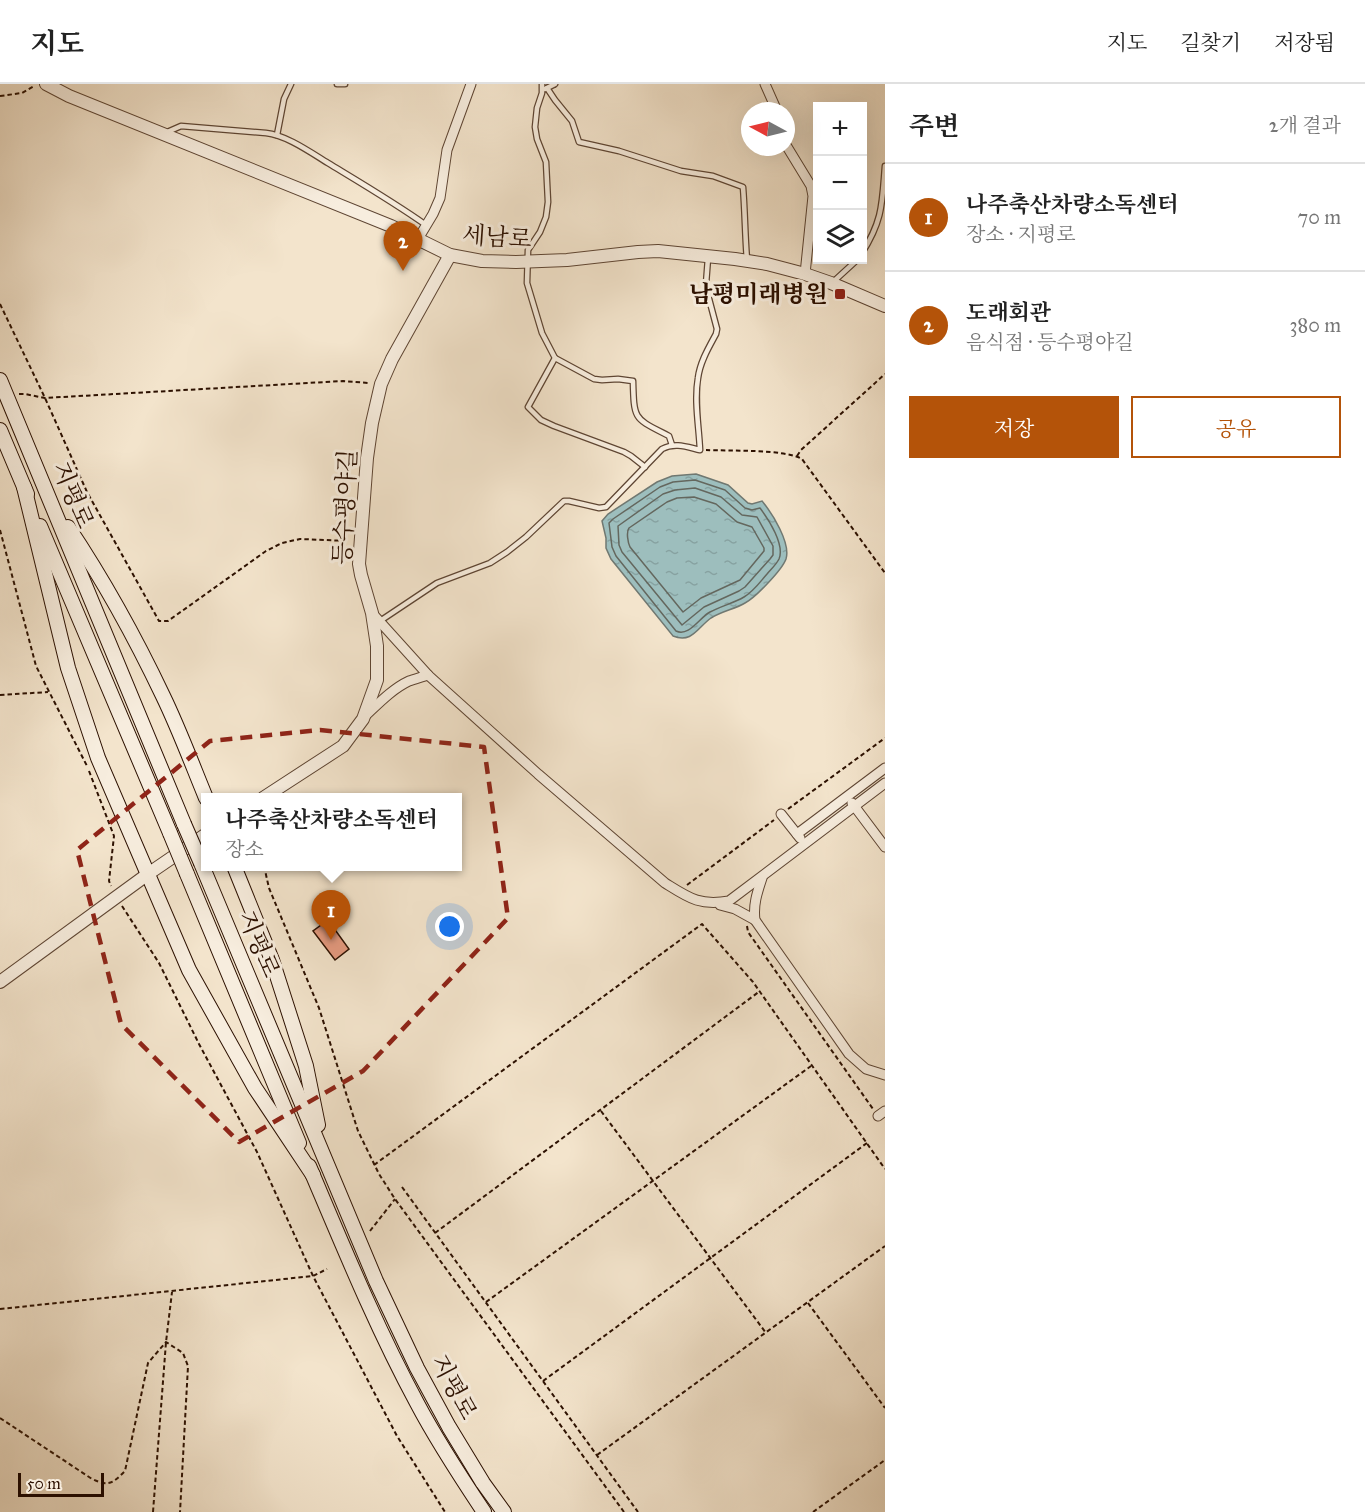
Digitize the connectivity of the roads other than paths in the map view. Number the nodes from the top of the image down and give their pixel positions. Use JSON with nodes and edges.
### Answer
{"nodes":[{"id":1,"x":46,"y":84,"type":"edge"},
{"id":2,"x":291,"y":84,"type":"edge"},
{"id":3,"x":337,"y":84,"type":"edge"},
{"id":4,"x":345,"y":84,"type":"edge"},
{"id":5,"x":471,"y":84,"type":"edge"},
{"id":6,"x":555,"y":84,"type":"edge"},
{"id":7,"x":765,"y":84,"type":"edge"},
{"id":8,"x":544,"y":87,"type":"edge"},
{"id":9,"x":773,"y":102,"type":"edge"},
{"id":10,"x":162,"y":134,"type":"junction"},
{"id":11,"x":277,"y":135,"type":"junction"},
{"id":12,"x":792,"y":156,"type":"edge"},
{"id":13,"x":885,"y":166,"type":"edge"},
{"id":14,"x":426,"y":225,"type":"junction"},
{"id":15,"x":418,"y":239,"type":"junction"},
{"id":16,"x":867,"y":246,"type":"edge"},
{"id":17,"x":450,"y":255,"type":"junction"},
{"id":18,"x":708,"y":256,"type":"junction"},
{"id":19,"x":747,"y":260,"type":"junction"},
{"id":20,"x":528,"y":261,"type":"junction"},
{"id":21,"x":853,"y":264,"type":"edge"},
{"id":22,"x":805,"y":274,"type":"junction"},
{"id":23,"x":831,"y":284,"type":"junction"},
{"id":24,"x":885,"y":306,"type":"edge"},
{"id":25,"x":555,"y":358,"type":"junction"},
{"id":26,"x":0,"y":380,"type":"edge"},
{"id":27,"x":0,"y":430,"type":"edge"},
{"id":28,"x":672,"y":445,"type":"junction"},
{"id":29,"x":645,"y":467,"type":"junction"},
{"id":30,"x":24,"y":487,"type":"junction"},
{"id":31,"x":50,"y":500,"type":"junction"},
{"id":32,"x":375,"y":617,"type":"junction"},
{"id":33,"x":428,"y":675,"type":"junction"},
{"id":34,"x":363,"y":718,"type":"junction"},
{"id":35,"x":885,"y":768,"type":"edge"},
{"id":36,"x":885,"y":783,"type":"edge"},
{"id":37,"x":204,"y":793,"type":"edge"},
{"id":38,"x":271,"y":793,"type":"edge"},
{"id":39,"x":847,"y":797,"type":"junction"},
{"id":40,"x":855,"y":806,"type":"junction"},
{"id":41,"x":781,"y":814,"type":"dead end"},
{"id":42,"x":797,"y":834,"type":"junction"},
{"id":43,"x":201,"y":838,"type":"edge"},
{"id":44,"x":804,"y":845,"type":"junction"},
{"id":45,"x":885,"y":847,"type":"edge"},
{"id":46,"x":201,"y":863,"type":"edge"},
{"id":47,"x":204,"y":871,"type":"edge"},
{"id":48,"x":236,"y":871,"type":"edge"},
{"id":49,"x":148,"y":874,"type":"junction"},
{"id":50,"x":762,"y":877,"type":"junction"},
{"id":51,"x":714,"y":904,"type":"junction"},
{"id":52,"x":751,"y":918,"type":"junction"},
{"id":53,"x":0,"y":982,"type":"edge"},
{"id":54,"x":885,"y":1075,"type":"edge"},
{"id":55,"x":324,"y":1154,"type":"junction"},
{"id":56,"x":313,"y":1175,"type":"junction"},
{"id":57,"x":484,"y":1512,"type":"edge"},
{"id":58,"x":504,"y":1512,"type":"edge"}],
"edges":[{"from":1,"to":10,"type":"street","name":"세남로"},
{"from":2,"to":11,"type":"lane"},
{"from":3,"to":4,"type":"lane"},
{"from":5,"to":14,"type":"street"},
{"from":6,"to":8,"type":"lane"},
{"from":7,"to":9,"type":"street"},
{"from":8,"to":19,"type":"lane"},
{"from":8,"to":20,"type":"lane"},
{"from":10,"to":11,"type":"lane"},
{"from":10,"to":15,"type":"street","name":"세남로"},
{"from":11,"to":14,"type":"lane"},
{"from":12,"to":22,"type":"street"},
{"from":13,"to":16,"type":"lane"},
{"from":14,"to":15,"type":"street"},
{"from":15,"to":17,"type":"street","name":"세남로"},
{"from":17,"to":20,"type":"street","name":"세남로"},
{"from":17,"to":32,"type":"street","name":"등수평야길"},
{"from":18,"to":19,"type":"street","name":"세남로"},
{"from":18,"to":20,"type":"street","name":"세남로"},
{"from":18,"to":28,"type":"lane"},
{"from":19,"to":22,"type":"street","name":"세남로"},
{"from":20,"to":25,"type":"lane"},
{"from":21,"to":23,"type":"lane"},
{"from":22,"to":23,"type":"street","name":"세남로"},
{"from":23,"to":24,"type":"street","name":"세남로"},
{"from":25,"to":28,"type":"lane"},
{"from":25,"to":29,"type":"lane"},
{"from":26,"to":31,"type":"main road","name":"지평로"},
{"from":27,"to":30,"type":"main road","name":"지평로"},
{"from":28,"to":29,"type":"lane"},
{"from":29,"to":32,"type":"lane"},
{"from":30,"to":49,"type":"main road"},
{"from":30,"to":56,"type":"main road","name":"지평로","bridge":true},
{"from":31,"to":37,"type":"main road"},
{"from":31,"to":46,"type":"main road","name":"지평로","bridge":true},
{"from":32,"to":33,"type":"street"},
{"from":32,"to":34,"type":"street","name":"등수평야길"},
{"from":33,"to":34,"type":"street"},
{"from":33,"to":51,"type":"street"},
{"from":34,"to":38,"type":"street","name":"등수평야길"},
{"from":35,"to":39,"type":"street"},
{"from":36,"to":40,"type":"street"},
{"from":39,"to":40,"type":"street"},
{"from":39,"to":42,"type":"street"},
{"from":40,"to":44,"type":"street"},
{"from":40,"to":45,"type":"street"},
{"from":41,"to":42,"type":"street"},
{"from":42,"to":44,"type":"street"},
{"from":43,"to":49,"type":"street"},
{"from":44,"to":50,"type":"street"},
{"from":47,"to":55,"type":"main road","name":"지평로","bridge":true},
{"from":48,"to":55,"type":"main road"},
{"from":49,"to":53,"type":"street"},
{"from":49,"to":56,"type":"main road"},
{"from":50,"to":51,"type":"street"},
{"from":50,"to":52,"type":"street"},
{"from":51,"to":52,"type":"street"},
{"from":52,"to":54,"type":"street"},
{"from":55,"to":58,"type":"main road","name":"지평로"},
{"from":56,"to":57,"type":"main road","name":"지평로"}]}
